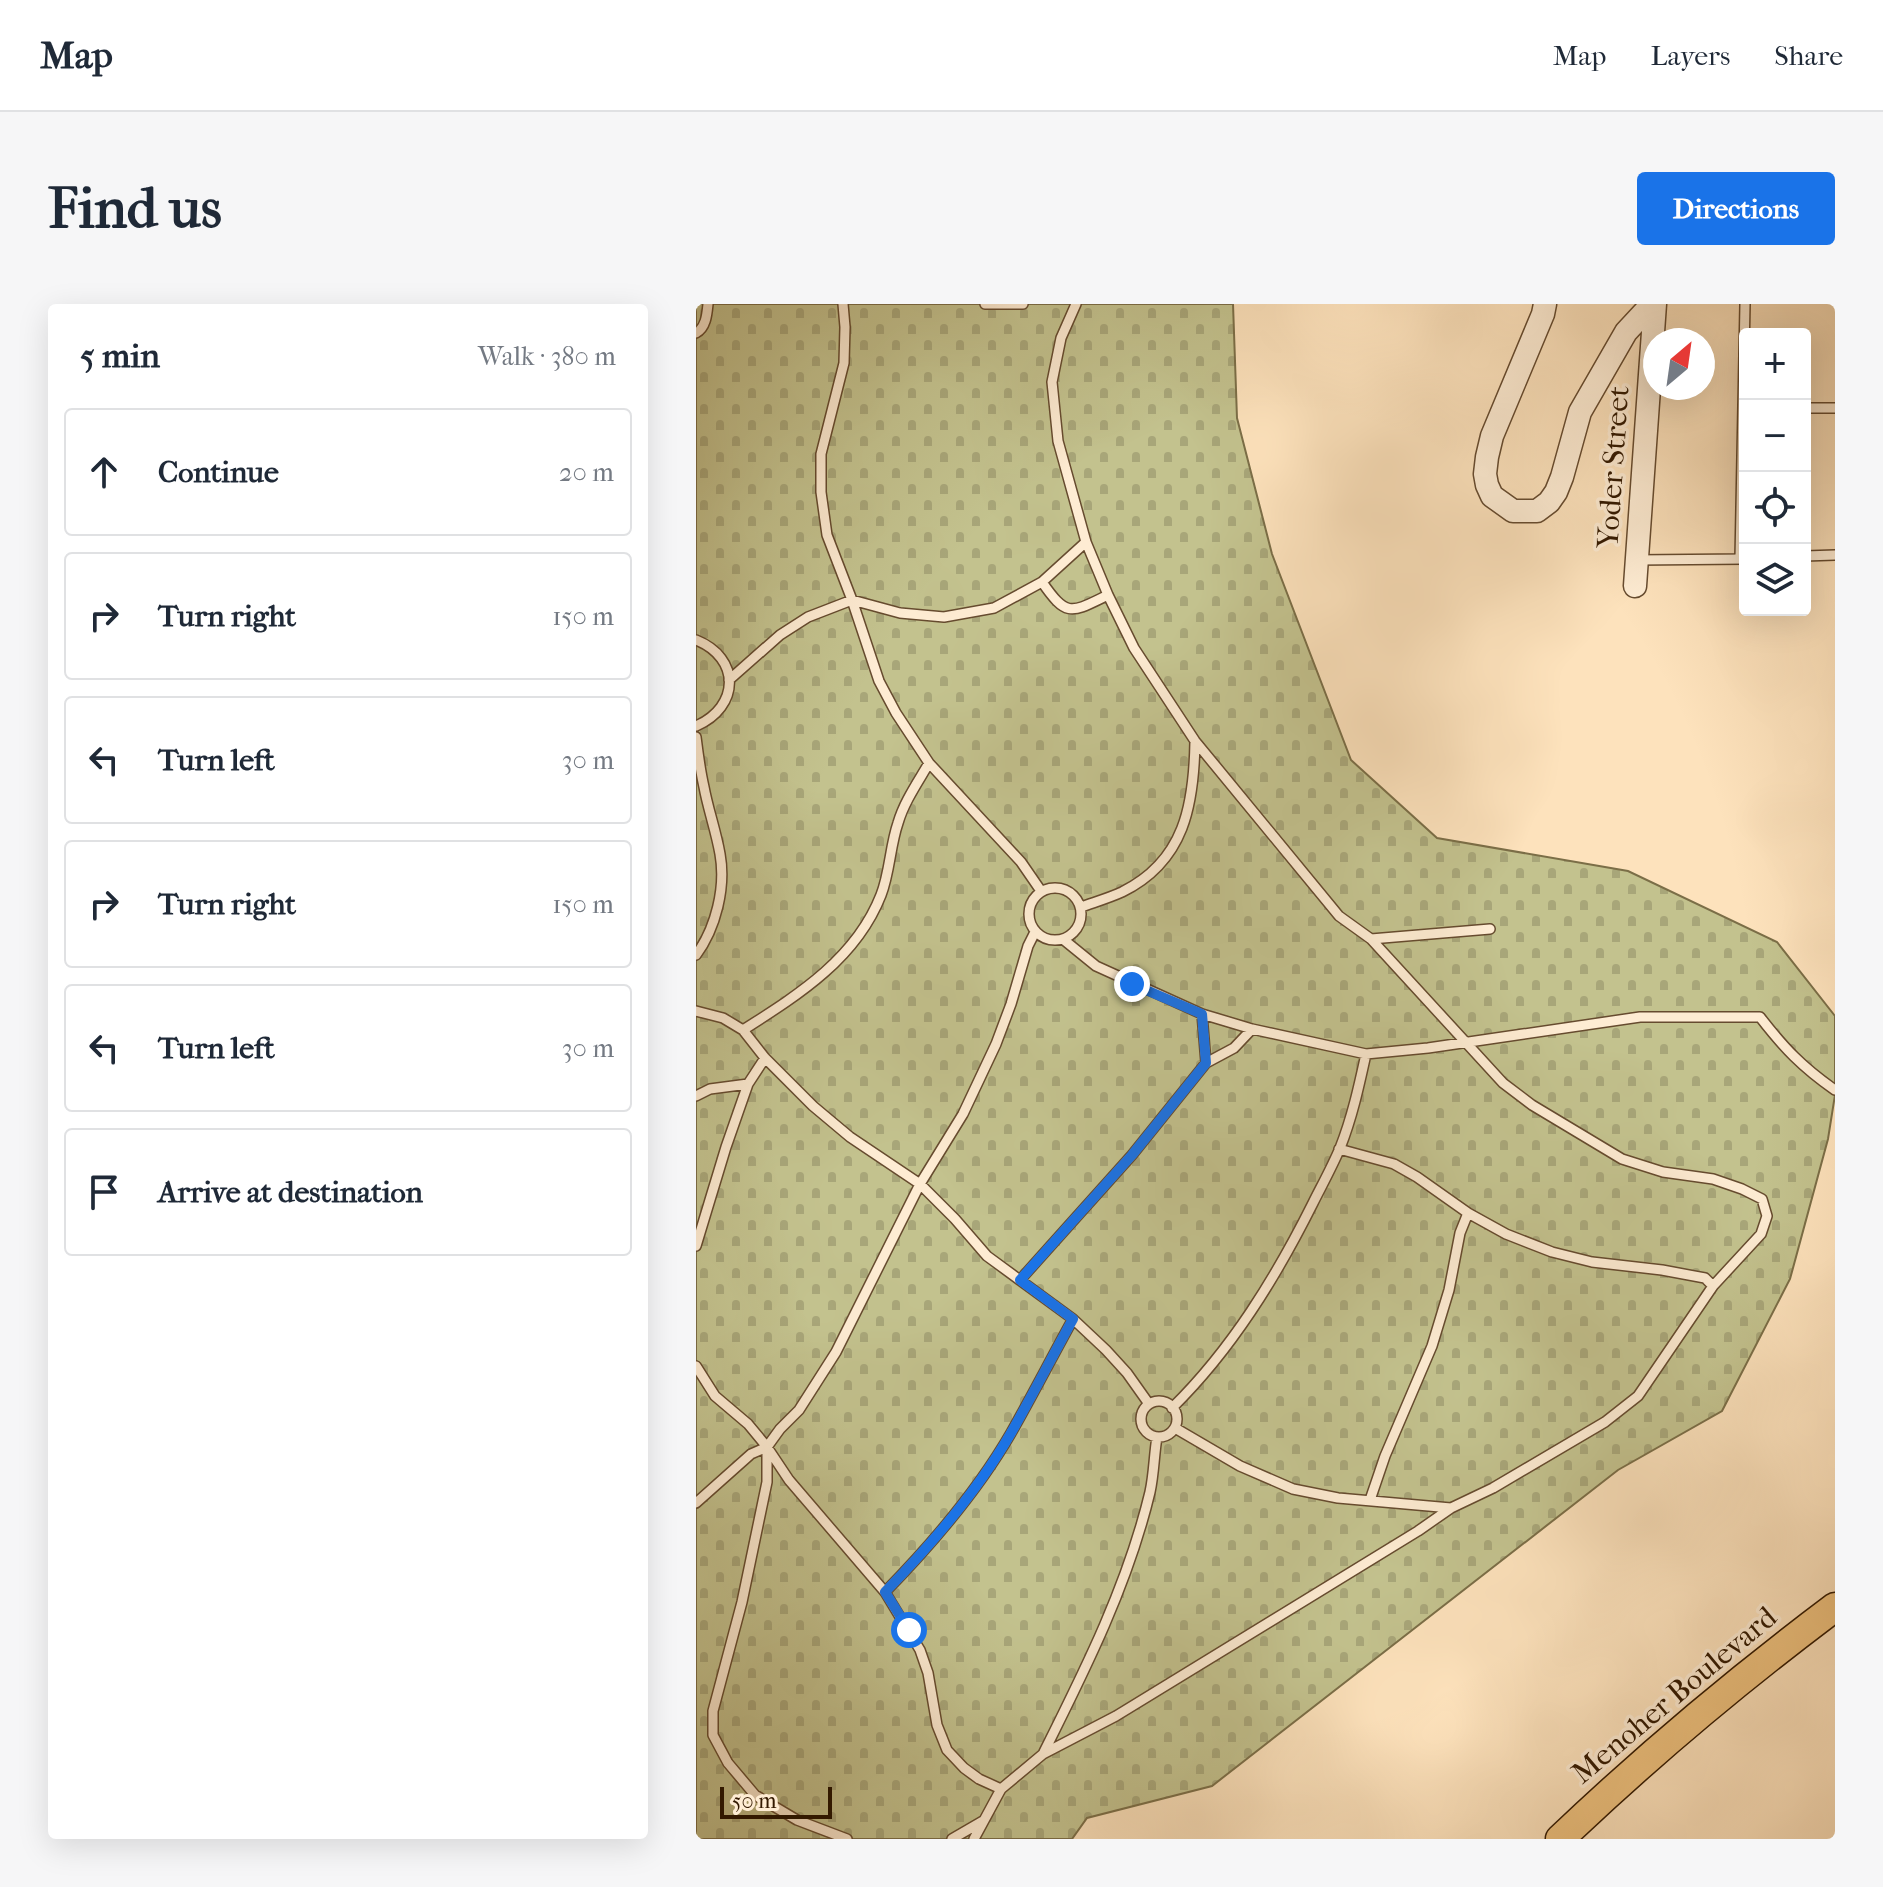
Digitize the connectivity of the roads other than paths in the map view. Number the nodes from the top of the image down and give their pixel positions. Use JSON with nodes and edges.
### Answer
{"nodes":[{"id":1,"x":708,"y":304,"type":"edge"},
{"id":2,"x":843,"y":304,"type":"edge"},
{"id":3,"x":985,"y":304,"type":"edge"},
{"id":4,"x":1023,"y":304,"type":"edge"},
{"id":5,"x":1076,"y":304,"type":"edge"},
{"id":6,"x":1545,"y":304,"type":"edge"},
{"id":7,"x":1654,"y":304,"type":"edge"},
{"id":8,"x":1745,"y":304,"type":"edge"},
{"id":9,"x":696,"y":333,"type":"edge"},
{"id":10,"x":1744,"y":400,"type":"edge"},
{"id":11,"x":1811,"y":408,"type":"edge"},
{"id":12,"x":1835,"y":408,"type":"edge"},
{"id":13,"x":1743,"y":472,"type":"edge"},
{"id":14,"x":1086,"y":542,"type":"junction"},
{"id":15,"x":1742,"y":544,"type":"edge"},
{"id":16,"x":1835,"y":555,"type":"edge"},
{"id":17,"x":1811,"y":556,"type":"edge"},
{"id":18,"x":1739,"y":559,"type":"edge"},
{"id":19,"x":1636,"y":560,"type":"junction"},
{"id":20,"x":1042,"y":582,"type":"junction"},
{"id":21,"x":1635,"y":586,"type":"dead end"},
{"id":22,"x":1108,"y":595,"type":"junction"},
{"id":23,"x":852,"y":600,"type":"junction"},
{"id":24,"x":696,"y":640,"type":"edge"},
{"id":25,"x":729,"y":680,"type":"junction"},
{"id":26,"x":696,"y":726,"type":"edge"},
{"id":27,"x":696,"y":737,"type":"edge"},
{"id":28,"x":1195,"y":741,"type":"junction"},
{"id":29,"x":929,"y":763,"type":"junction"},
{"id":30,"x":1041,"y":891,"type":"junction"},
{"id":31,"x":1081,"y":907,"type":"junction"},
{"id":32,"x":1490,"y":929,"type":"dead end"},
{"id":33,"x":1035,"y":932,"type":"junction"},
{"id":34,"x":1371,"y":939,"type":"junction"},
{"id":35,"x":1064,"y":940,"type":"junction"},
{"id":36,"x":696,"y":955,"type":"edge"},
{"id":37,"x":696,"y":1011,"type":"edge"},
{"id":38,"x":1202,"y":1014,"type":"junction"},
{"id":39,"x":1252,"y":1029,"type":"junction"},
{"id":40,"x":743,"y":1030,"type":"junction"},
{"id":41,"x":1465,"y":1043,"type":"junction"},
{"id":42,"x":1366,"y":1054,"type":"junction"},
{"id":43,"x":765,"y":1058,"type":"junction"},
{"id":44,"x":1206,"y":1063,"type":"junction"},
{"id":45,"x":748,"y":1084,"type":"junction"},
{"id":46,"x":1835,"y":1090,"type":"edge"},
{"id":47,"x":696,"y":1096,"type":"edge"},
{"id":48,"x":1339,"y":1149,"type":"junction"},
{"id":49,"x":920,"y":1184,"type":"junction"},
{"id":50,"x":1468,"y":1213,"type":"junction"},
{"id":51,"x":696,"y":1246,"type":"edge"},
{"id":52,"x":1020,"y":1280,"type":"junction"},
{"id":53,"x":1713,"y":1286,"type":"junction"},
{"id":54,"x":1073,"y":1319,"type":"junction"},
{"id":55,"x":696,"y":1366,"type":"edge"},
{"id":56,"x":1149,"y":1404,"type":"junction"},
{"id":57,"x":1172,"y":1408,"type":"junction"},
{"id":58,"x":1175,"y":1428,"type":"junction"},
{"id":59,"x":1157,"y":1437,"type":"junction"},
{"id":60,"x":767,"y":1447,"type":"junction"},
{"id":61,"x":1370,"y":1500,"type":"junction"},
{"id":62,"x":696,"y":1503,"type":"edge"},
{"id":63,"x":1451,"y":1508,"type":"junction"},
{"id":64,"x":885,"y":1592,"type":"junction"},
{"id":65,"x":1835,"y":1607,"type":"edge"},
{"id":66,"x":1043,"y":1754,"type":"junction"},
{"id":67,"x":1001,"y":1789,"type":"junction"},
{"id":68,"x":983,"y":1821,"type":"junction"},
{"id":69,"x":847,"y":1839,"type":"edge"},
{"id":70,"x":952,"y":1839,"type":"edge"},
{"id":71,"x":974,"y":1839,"type":"edge"},
{"id":72,"x":1560,"y":1839,"type":"edge"}],
"edges":[{"from":1,"to":9,"type":"lane"},
{"from":2,"to":23,"type":"lane"},
{"from":3,"to":4,"type":"lane"},
{"from":5,"to":14,"type":"lane"},
{"from":6,"to":7,"type":"street"},
{"from":7,"to":19,"type":"street","name":"Yoder Street"},
{"from":8,"to":10,"type":"lane"},
{"from":11,"to":12,"type":"lane"},
{"from":13,"to":15,"type":"lane"},
{"from":14,"to":20,"type":"lane"},
{"from":14,"to":22,"type":"lane"},
{"from":16,"to":17,"type":"lane"},
{"from":18,"to":19,"type":"lane"},
{"from":19,"to":21,"type":"street","name":"Yoder Street"},
{"from":20,"to":22,"type":"lane"},
{"from":20,"to":23,"type":"lane"},
{"from":22,"to":28,"type":"lane"},
{"from":23,"to":25,"type":"lane"},
{"from":23,"to":29,"type":"lane"},
{"from":24,"to":25,"type":"lane"},
{"from":25,"to":26,"type":"lane"},
{"from":27,"to":36,"type":"lane"},
{"from":28,"to":31,"type":"lane"},
{"from":28,"to":34,"type":"lane"},
{"from":29,"to":30,"type":"lane"},
{"from":29,"to":40,"type":"lane"},
{"from":30,"to":31,"type":"lane"},
{"from":30,"to":33,"type":"lane"},
{"from":31,"to":35,"type":"lane"},
{"from":32,"to":34,"type":"lane"},
{"from":33,"to":35,"type":"lane"},
{"from":33,"to":49,"type":"lane"},
{"from":34,"to":41,"type":"lane"},
{"from":35,"to":38,"type":"lane"},
{"from":37,"to":40,"type":"lane"},
{"from":38,"to":39,"type":"lane"},
{"from":38,"to":44,"type":"lane"},
{"from":39,"to":42,"type":"lane"},
{"from":39,"to":44,"type":"lane"},
{"from":40,"to":43,"type":"lane"},
{"from":41,"to":42,"type":"lane"},
{"from":41,"to":46,"type":"lane"},
{"from":41,"to":53,"type":"lane"},
{"from":42,"to":48,"type":"lane"},
{"from":43,"to":45,"type":"lane"},
{"from":43,"to":49,"type":"lane"},
{"from":44,"to":52,"type":"lane"},
{"from":45,"to":47,"type":"lane"},
{"from":45,"to":51,"type":"lane"},
{"from":48,"to":50,"type":"lane"},
{"from":48,"to":57,"type":"lane"},
{"from":49,"to":52,"type":"lane"},
{"from":49,"to":60,"type":"lane"},
{"from":50,"to":53,"type":"lane"},
{"from":50,"to":61,"type":"lane"},
{"from":52,"to":54,"type":"lane"},
{"from":53,"to":63,"type":"lane"},
{"from":54,"to":56,"type":"lane"},
{"from":54,"to":64,"type":"lane"},
{"from":55,"to":60,"type":"lane"},
{"from":56,"to":57,"type":"lane"},
{"from":56,"to":59,"type":"lane"},
{"from":57,"to":58,"type":"lane"},
{"from":58,"to":59,"type":"lane"},
{"from":58,"to":61,"type":"lane"},
{"from":59,"to":66,"type":"lane"},
{"from":60,"to":62,"type":"lane"},
{"from":60,"to":64,"type":"lane"},
{"from":60,"to":69,"type":"lane"},
{"from":61,"to":63,"type":"lane"},
{"from":63,"to":66,"type":"lane"},
{"from":64,"to":67,"type":"lane"},
{"from":65,"to":72,"type":"main road","name":"Menoher Boulevard"},
{"from":66,"to":67,"type":"lane"},
{"from":67,"to":68,"type":"lane"},
{"from":68,"to":70,"type":"lane"},
{"from":68,"to":71,"type":"lane"}]}
